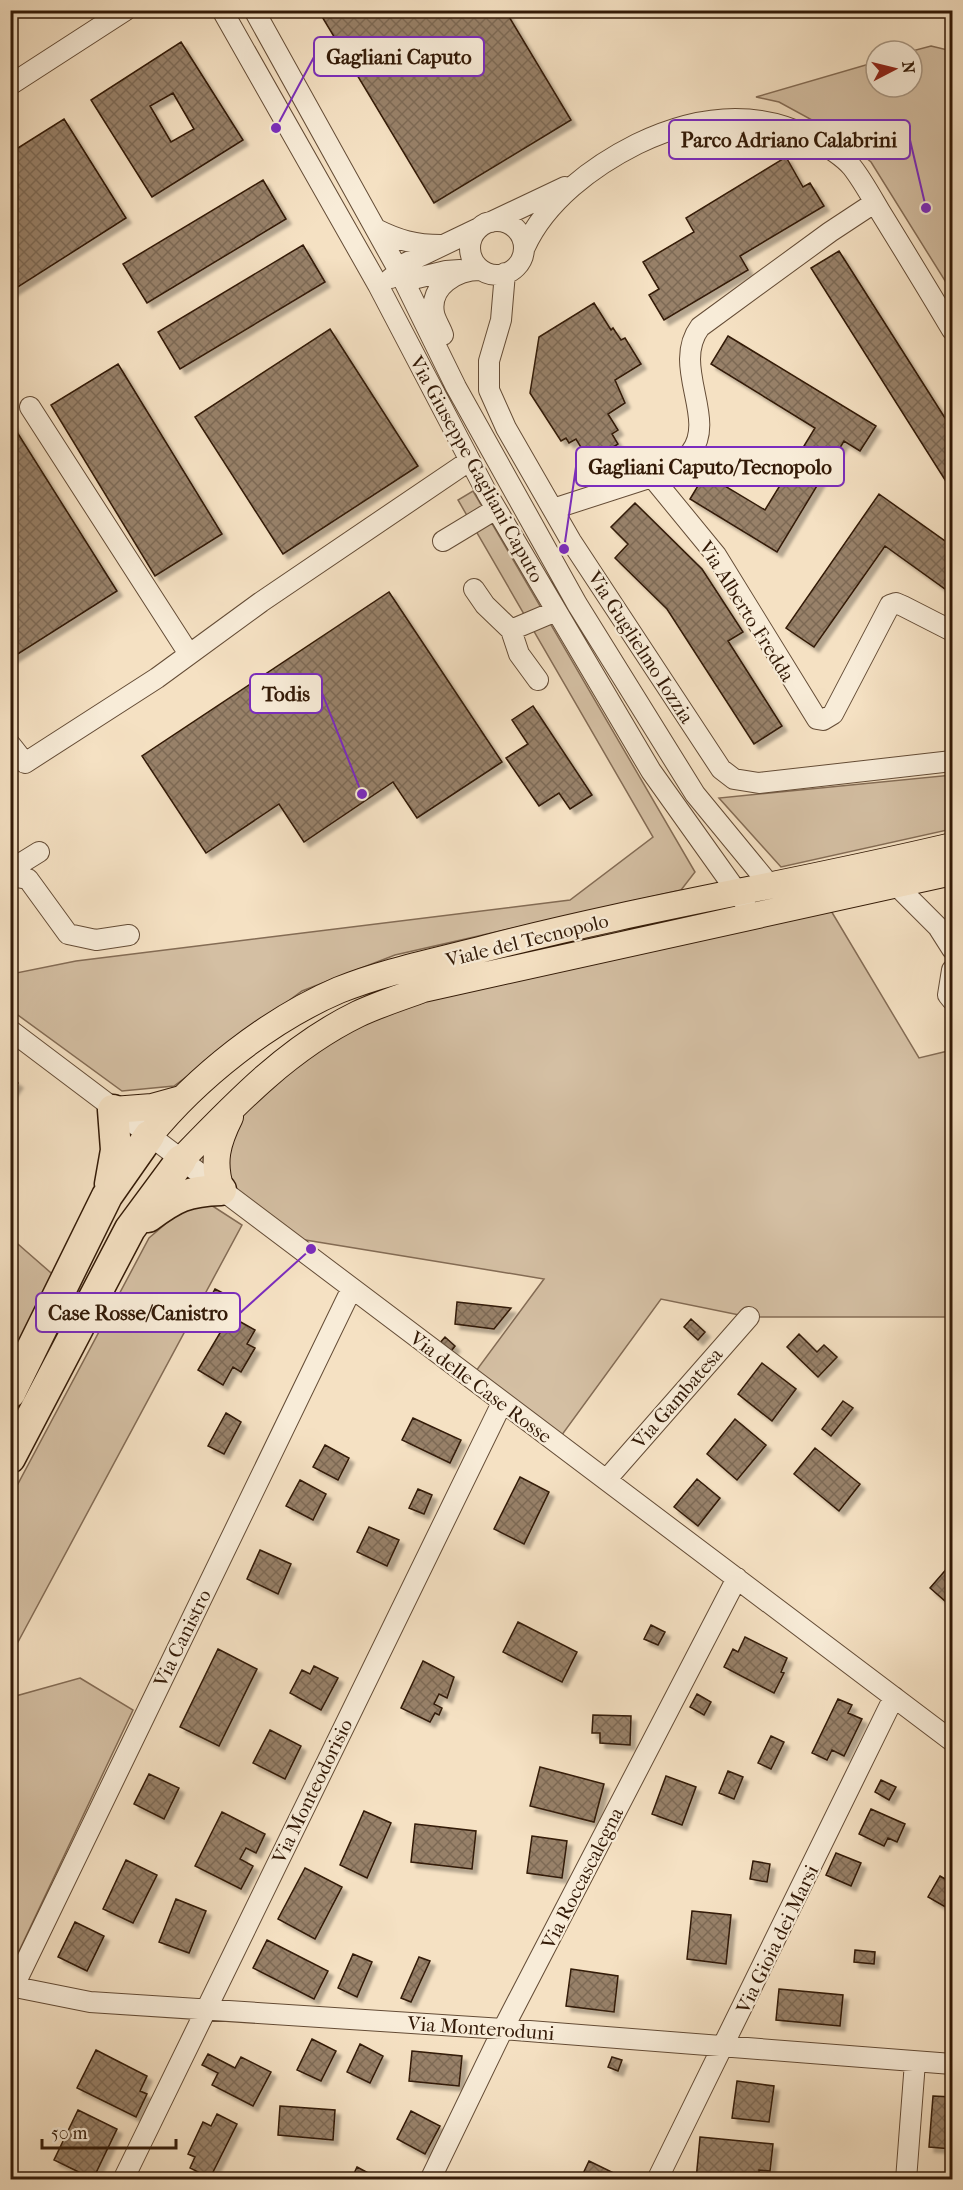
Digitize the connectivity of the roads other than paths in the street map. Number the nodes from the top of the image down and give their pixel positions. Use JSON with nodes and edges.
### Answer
{"nodes":[{"id":1,"x":126,"y":10,"type":"edge"},
{"id":2,"x":222,"y":10,"type":"edge"},
{"id":3,"x":254,"y":10,"type":"edge"},
{"id":4,"x":10,"y":85,"type":"edge"},
{"id":5,"x":584,"y":178,"type":"junction"},
{"id":6,"x":874,"y":203,"type":"junction"},
{"id":7,"x":483,"y":226,"type":"junction"},
{"id":8,"x":376,"y":229,"type":"junction"},
{"id":9,"x":443,"y":245,"type":"junction"},
{"id":10,"x":525,"y":247,"type":"junction"},
{"id":11,"x":472,"y":270,"type":"junction"},
{"id":12,"x":400,"y":273,"type":"junction"},
{"id":13,"x":505,"y":273,"type":"junction"},
{"id":14,"x":378,"y":285,"type":"junction"},
{"id":15,"x":952,"y":330,"type":"edge"},
{"id":16,"x":456,"y":387,"type":"junction"},
{"id":17,"x":30,"y":407,"type":"dead end"},
{"id":18,"x":470,"y":461,"type":"junction"},
{"id":19,"x":652,"y":477,"type":"junction"},
{"id":20,"x":496,"y":509,"type":"junction"},
{"id":21,"x":553,"y":509,"type":"junction"},
{"id":22,"x":443,"y":541,"type":"dead end"},
{"id":23,"x":474,"y":589,"type":"dead end"},
{"id":24,"x":556,"y":610,"type":"junction"},
{"id":25,"x":511,"y":630,"type":"junction"},
{"id":26,"x":952,"y":631,"type":"edge"},
{"id":27,"x":189,"y":654,"type":"junction"},
{"id":28,"x":538,"y":681,"type":"dead end"},
{"id":29,"x":10,"y":744,"type":"edge"},
{"id":30,"x":952,"y":761,"type":"edge"},
{"id":31,"x":952,"y":846,"type":"edge"},
{"id":32,"x":39,"y":852,"type":"dead end"},
{"id":33,"x":10,"y":870,"type":"edge"},
{"id":34,"x":952,"y":872,"type":"edge"},
{"id":35,"x":10,"y":876,"type":"edge"},
{"id":36,"x":769,"y":884,"type":"junction"},
{"id":37,"x":895,"y":884,"type":"junction"},
{"id":38,"x":737,"y":891,"type":"junction"},
{"id":39,"x":754,"y":914,"type":"junction"},
{"id":40,"x":129,"y":935,"type":"dead end"},
{"id":41,"x":952,"y":949,"type":"edge"},
{"id":42,"x":952,"y":970,"type":"edge"},
{"id":43,"x":952,"y":1000,"type":"edge"},
{"id":44,"x":10,"y":1030,"type":"edge"},
{"id":45,"x":240,"y":1098,"type":"junction"},
{"id":46,"x":181,"y":1099,"type":"junction"},
{"id":47,"x":114,"y":1110,"type":"junction"},
{"id":48,"x":149,"y":1136,"type":"junction"},
{"id":49,"x":181,"y":1160,"type":"junction"},
{"id":50,"x":221,"y":1190,"type":"junction"},
{"id":51,"x":107,"y":1196,"type":"junction"},
{"id":52,"x":130,"y":1229,"type":"junction"},
{"id":53,"x":351,"y":1290,"type":"junction"},
{"id":54,"x":749,"y":1317,"type":"dead end"},
{"id":55,"x":10,"y":1393,"type":"edge"},
{"id":56,"x":502,"y":1402,"type":"junction"},
{"id":57,"x":10,"y":1458,"type":"edge"},
{"id":58,"x":606,"y":1480,"type":"junction"},
{"id":59,"x":737,"y":1578,"type":"junction"},
{"id":60,"x":894,"y":1697,"type":"junction"},
{"id":61,"x":952,"y":1741,"type":"edge"},
{"id":62,"x":12,"y":1986,"type":"edge"},
{"id":63,"x":205,"y":2008,"type":"junction"},
{"id":64,"x":504,"y":2029,"type":"junction"},
{"id":65,"x":724,"y":2047,"type":"junction"},
{"id":66,"x":915,"y":2062,"type":"junction"},
{"id":67,"x":952,"y":2064,"type":"edge"},
{"id":68,"x":123,"y":2180,"type":"edge"},
{"id":69,"x":430,"y":2180,"type":"edge"},
{"id":70,"x":657,"y":2180,"type":"edge"},
{"id":71,"x":906,"y":2180,"type":"edge"}],
"edges":[{"from":1,"to":4,"type":"street"},
{"from":2,"to":14,"type":"street","name":"Via Giuseppe Gagliani Caputo"},
{"from":3,"to":8,"type":"street","name":"Via Giuseppe Gagliani Caputo"},
{"from":5,"to":6,"type":"street"},
{"from":5,"to":7,"type":"street"},
{"from":5,"to":10,"type":"street"},
{"from":6,"to":15,"type":"street"},
{"from":6,"to":19,"type":"street"},
{"from":7,"to":9,"type":"street"},
{"from":7,"to":10,"type":"street"},
{"from":7,"to":11,"type":"street"},
{"from":8,"to":9,"type":"street"},
{"from":8,"to":12,"type":"street","name":"Via Giuseppe Gagliani Caputo"},
{"from":9,"to":12,"type":"street"},
{"from":10,"to":13,"type":"street"},
{"from":11,"to":12,"type":"street"},
{"from":11,"to":13,"type":"street"},
{"from":11,"to":16,"type":"street"},
{"from":12,"to":14,"type":"street"},
{"from":12,"to":16,"type":"street","name":"Via Giuseppe Gagliani Caputo"},
{"from":13,"to":21,"type":"street","name":"Via Guglielmo Iozzia"},
{"from":14,"to":18,"type":"street","name":"Via Giuseppe Gagliani Caputo"},
{"from":16,"to":36,"type":"street","name":"Via Giuseppe Gagliani Caputo"},
{"from":17,"to":27,"type":"street"},
{"from":18,"to":20,"type":"street","name":"Via Giuseppe Gagliani Caputo"},
{"from":18,"to":27,"type":"street"},
{"from":19,"to":21,"type":"street"},
{"from":19,"to":26,"type":"street","name":"Via Alberto Fredda"},
{"from":20,"to":22,"type":"street"},
{"from":20,"to":24,"type":"street","name":"Via Giuseppe Gagliani Caputo"},
{"from":21,"to":30,"type":"street","name":"Via Guglielmo Iozzia"},
{"from":23,"to":25,"type":"street"},
{"from":24,"to":25,"type":"street"},
{"from":24,"to":38,"type":"street","name":"Via Giuseppe Gagliani Caputo"},
{"from":25,"to":28,"type":"street"},
{"from":27,"to":29,"type":"street"},
{"from":31,"to":36,"type":"main road","name":"Viale del Tecnopolo"},
{"from":32,"to":33,"type":"street"},
{"from":34,"to":37,"type":"main road","name":"Viale del Tecnopolo"},
{"from":35,"to":40,"type":"street"},
{"from":36,"to":38,"type":"main road","name":"Viale del Tecnopolo"},
{"from":37,"to":39,"type":"main road","name":"Viale del Tecnopolo"},
{"from":37,"to":41,"type":"street"},
{"from":38,"to":39,"type":"street","name":"Via Giuseppe Gagliani Caputo"},
{"from":38,"to":46,"type":"main road","name":"Viale del Tecnopolo"},
{"from":39,"to":45,"type":"main road","name":"Viale del Tecnopolo"},
{"from":42,"to":43,"type":"street"},
{"from":44,"to":47,"type":"street","name":"Via delle Case Rosse"},
{"from":45,"to":49,"type":"main road","name":"Viale del Tecnopolo"},
{"from":45,"to":50,"type":"main road"},
{"from":46,"to":47,"type":"main road"},
{"from":46,"to":48,"type":"main road","name":"Viale del Tecnopolo"},
{"from":47,"to":48,"type":"street","name":"Via delle Case Rosse"},
{"from":47,"to":51,"type":"highway"},
{"from":48,"to":49,"type":"street","name":"Via delle Case Rosse"},
{"from":48,"to":51,"type":"highway"},
{"from":49,"to":50,"type":"street","name":"Via delle Case Rosse"},
{"from":49,"to":52,"type":"highway"},
{"from":50,"to":52,"type":"highway"},
{"from":50,"to":53,"type":"street","name":"Via delle Case Rosse"},
{"from":51,"to":55,"type":"highway"},
{"from":52,"to":57,"type":"highway"},
{"from":53,"to":56,"type":"street","name":"Via delle Case Rosse"},
{"from":53,"to":62,"type":"street","name":"Via Canistro"},
{"from":54,"to":58,"type":"street","name":"Via Gambatesa"},
{"from":56,"to":58,"type":"street","name":"Via delle Case Rosse"},
{"from":56,"to":63,"type":"street","name":"Via Monteodorisio"},
{"from":58,"to":59,"type":"street","name":"Via delle Case Rosse"},
{"from":59,"to":60,"type":"street","name":"Via delle Case Rosse"},
{"from":59,"to":64,"type":"street","name":"Via Roccascalegna"},
{"from":60,"to":61,"type":"street","name":"Via delle Case Rosse"},
{"from":60,"to":65,"type":"street","name":"Via Gioia dei Marsi"},
{"from":62,"to":63,"type":"street","name":"Via Monteroduni"},
{"from":63,"to":64,"type":"street","name":"Via Monteroduni"},
{"from":63,"to":68,"type":"street","name":"Via Monteodorisio"},
{"from":64,"to":65,"type":"street","name":"Via Monteroduni"},
{"from":64,"to":69,"type":"street","name":"Via Roccascalegna"},
{"from":65,"to":66,"type":"street","name":"Via Monteroduni"},
{"from":65,"to":70,"type":"street","name":"Via Gioia dei Marsi"},
{"from":66,"to":67,"type":"street","name":"Via Monteroduni"},
{"from":66,"to":71,"type":"street"}]}
